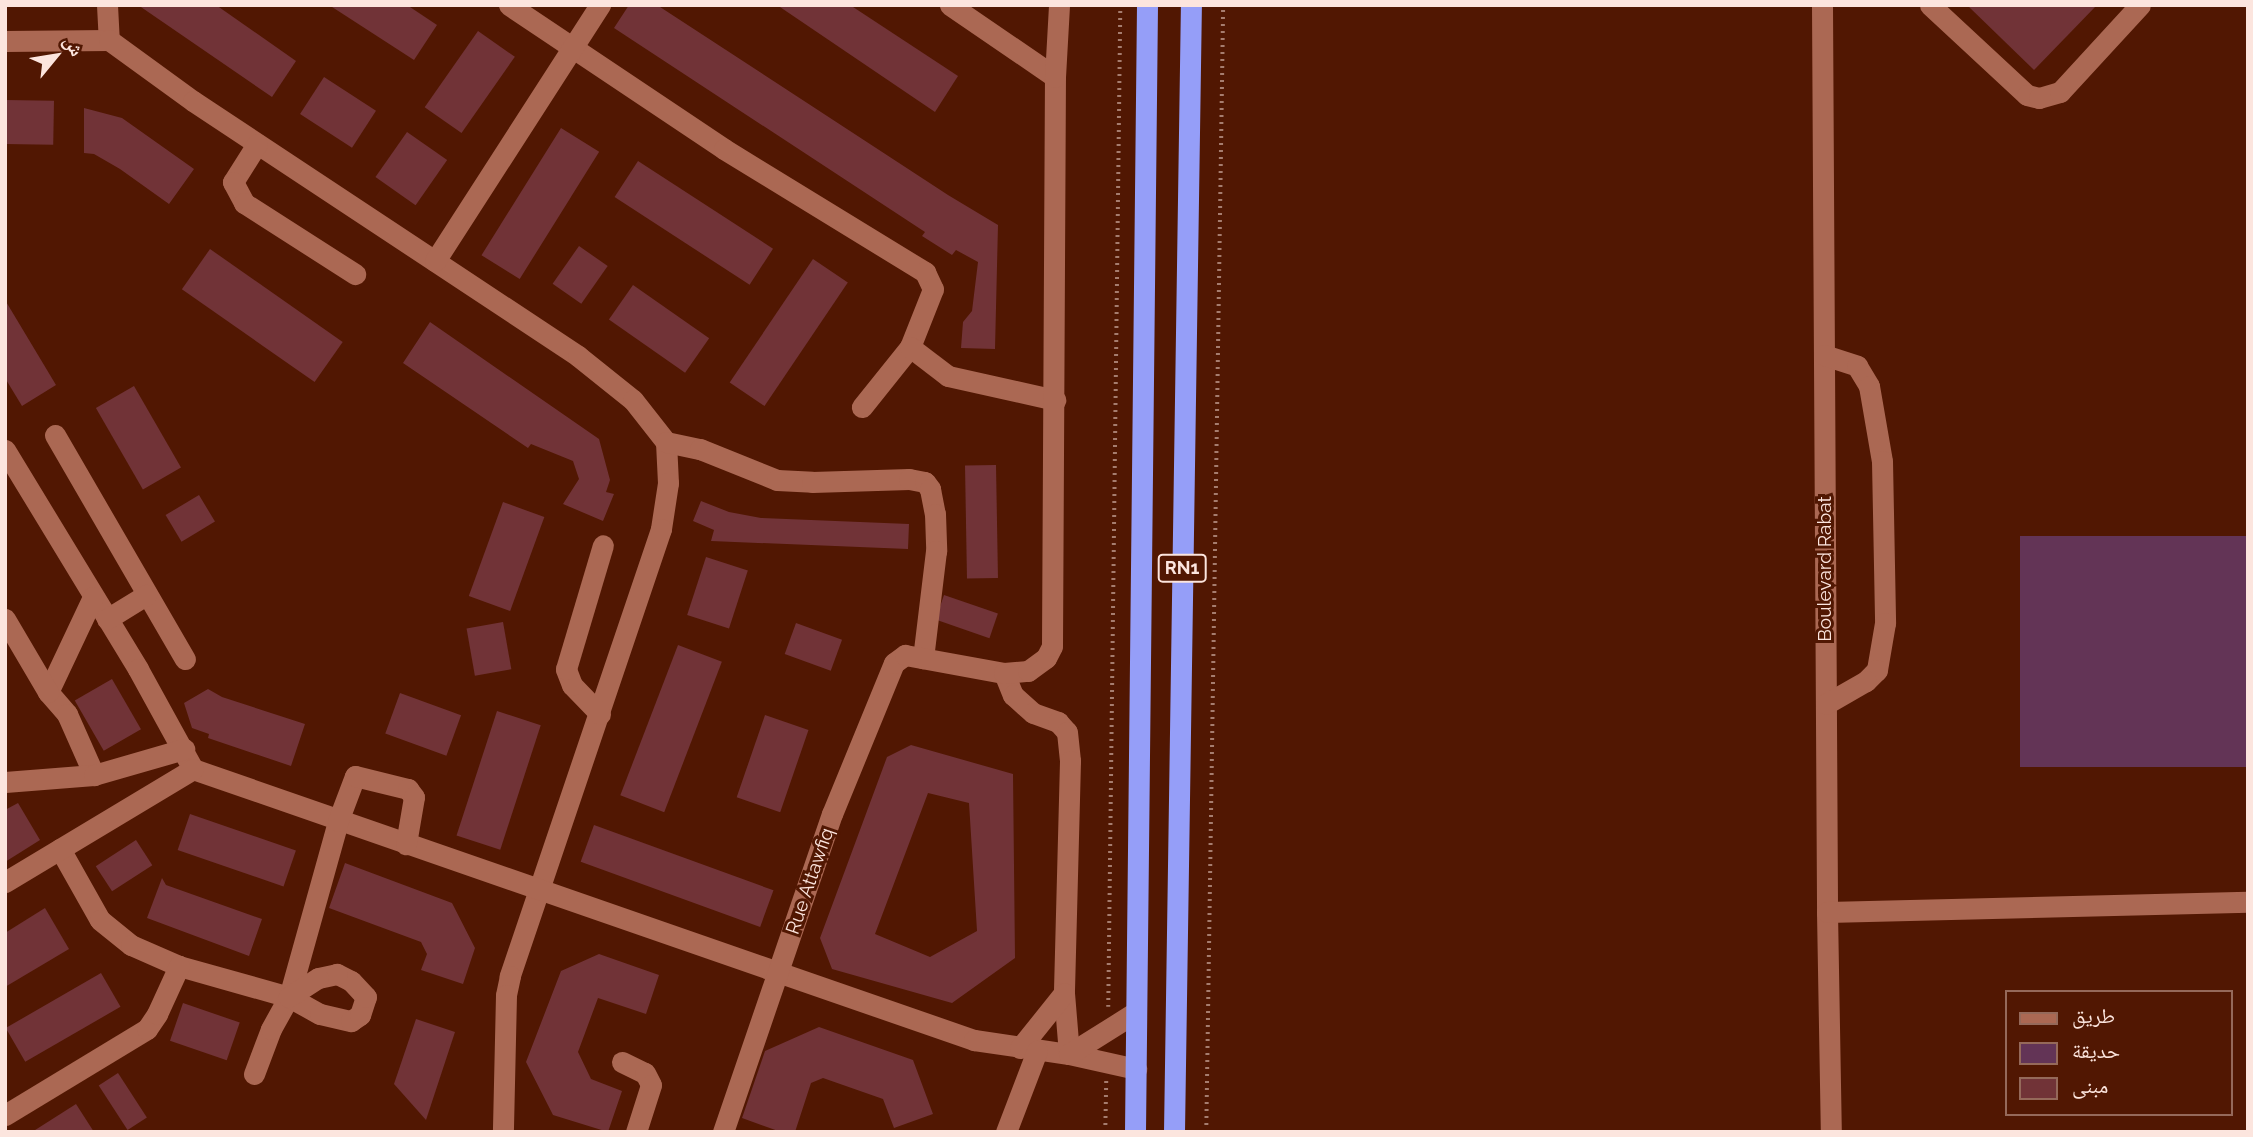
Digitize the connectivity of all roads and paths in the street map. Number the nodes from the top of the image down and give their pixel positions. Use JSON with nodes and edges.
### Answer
{"nodes":[{"id":1,"x":107,"y":5,"type":"edge"},
{"id":2,"x":509,"y":5,"type":"edge"},
{"id":3,"x":600,"y":5,"type":"edge"},
{"id":4,"x":950,"y":5,"type":"edge"},
{"id":5,"x":1059,"y":5,"type":"edge"},
{"id":6,"x":1120,"y":5,"type":"edge"},
{"id":7,"x":1147,"y":5,"type":"edge"},
{"id":8,"x":1191,"y":5,"type":"edge"},
{"id":9,"x":1223,"y":5,"type":"edge"},
{"id":10,"x":1822,"y":5,"type":"edge"},
{"id":11,"x":1930,"y":5,"type":"edge"},
{"id":12,"x":2140,"y":5,"type":"edge"},
{"id":13,"x":108,"y":40,"type":"junction"},
{"id":14,"x":5,"y":41,"type":"edge"},
{"id":15,"x":570,"y":48,"type":"junction"},
{"id":16,"x":1055,"y":77,"type":"junction"},
{"id":17,"x":257,"y":144,"type":"junction"},
{"id":18,"x":435,"y":261,"type":"junction"},
{"id":19,"x":355,"y":274,"type":"dead end"},
{"id":20,"x":910,"y":347,"type":"junction"},
{"id":21,"x":1824,"y":355,"type":"junction"},
{"id":22,"x":1055,"y":400,"type":"junction"},
{"id":23,"x":862,"y":407,"type":"dead end"},
{"id":24,"x":55,"y":435,"type":"dead end"},
{"id":25,"x":666,"y":442,"type":"junction"},
{"id":26,"x":7,"y":458,"type":"edge"},
{"id":27,"x":603,"y":545,"type":"dead end"},
{"id":28,"x":146,"y":595,"type":"junction"},
{"id":29,"x":93,"y":597,"type":"junction"},
{"id":30,"x":5,"y":619,"type":"edge"},
{"id":31,"x":107,"y":620,"type":"junction"},
{"id":32,"x":923,"y":658,"type":"junction"},
{"id":33,"x":185,"y":659,"type":"dead end"},
{"id":34,"x":1004,"y":673,"type":"junction"},
{"id":35,"x":48,"y":692,"type":"junction"},
{"id":36,"x":1826,"y":704,"type":"junction"},
{"id":37,"x":600,"y":714,"type":"junction"},
{"id":38,"x":184,"y":750,"type":"junction"},
{"id":39,"x":193,"y":769,"type":"junction"},
{"id":40,"x":94,"y":775,"type":"junction"},
{"id":41,"x":5,"y":782,"type":"edge"},
{"id":42,"x":338,"y":821,"type":"junction"},
{"id":43,"x":406,"y":844,"type":"junction"},
{"id":44,"x":60,"y":849,"type":"junction"},
{"id":45,"x":5,"y":882,"type":"edge"},
{"id":46,"x":540,"y":889,"type":"junction"},
{"id":47,"x":2248,"y":902,"type":"edge"},
{"id":48,"x":1827,"y":912,"type":"junction"},
{"id":49,"x":179,"y":966,"type":"junction"},
{"id":50,"x":779,"y":971,"type":"junction"},
{"id":51,"x":1064,"y":993,"type":"junction"},
{"id":52,"x":289,"y":997,"type":"junction"},
{"id":53,"x":1136,"y":1012,"type":"junction"},
{"id":54,"x":1107,"y":1030,"type":"junction"},
{"id":55,"x":1028,"y":1049,"type":"junction"},
{"id":56,"x":1069,"y":1054,"type":"junction"},
{"id":57,"x":622,"y":1062,"type":"dead end"},
{"id":58,"x":1107,"y":1062,"type":"junction"},
{"id":59,"x":1136,"y":1069,"type":"junction"},
{"id":60,"x":254,"y":1074,"type":"dead end"},
{"id":61,"x":5,"y":1115,"type":"edge"},
{"id":62,"x":503,"y":1132,"type":"edge"},
{"id":63,"x":636,"y":1132,"type":"edge"},
{"id":64,"x":723,"y":1132,"type":"edge"},
{"id":65,"x":1006,"y":1132,"type":"edge"},
{"id":66,"x":1105,"y":1132,"type":"edge"},
{"id":67,"x":1135,"y":1132,"type":"edge"},
{"id":68,"x":1174,"y":1132,"type":"edge"},
{"id":69,"x":1206,"y":1132,"type":"edge"},
{"id":70,"x":1831,"y":1132,"type":"edge"}],
"edges":[{"from":1,"to":13,"type":"street"},
{"from":2,"to":15,"type":"street"},
{"from":3,"to":15,"type":"street"},
{"from":4,"to":16,"type":"street"},
{"from":5,"to":16,"type":"street"},
{"from":6,"to":54,"type":"path"},
{"from":7,"to":53,"type":"highway","number":"RN1"},
{"from":8,"to":68,"type":"highway","number":"RN1"},
{"from":9,"to":69,"type":"path"},
{"from":10,"to":21,"type":"street","name":"Boulevard Rabat"},
{"from":11,"to":12,"type":"street"},
{"from":13,"to":14,"type":"street"},
{"from":13,"to":17,"type":"street"},
{"from":15,"to":18,"type":"street"},
{"from":15,"to":20,"type":"street"},
{"from":16,"to":22,"type":"street"},
{"from":17,"to":18,"type":"street"},
{"from":17,"to":19,"type":"street"},
{"from":18,"to":25,"type":"street"},
{"from":20,"to":22,"type":"street"},
{"from":20,"to":23,"type":"street"},
{"from":21,"to":36,"type":"street","name":"Boulevard Rabat"},
{"from":21,"to":36,"type":"street"},
{"from":22,"to":34,"type":"street"},
{"from":24,"to":28,"type":"street"},
{"from":25,"to":32,"type":"street"},
{"from":25,"to":37,"type":"street"},
{"from":26,"to":29,"type":"street"},
{"from":27,"to":37,"type":"street"},
{"from":28,"to":31,"type":"street"},
{"from":28,"to":33,"type":"street"},
{"from":29,"to":31,"type":"street"},
{"from":29,"to":35,"type":"street"},
{"from":30,"to":35,"type":"street"},
{"from":31,"to":38,"type":"street"},
{"from":32,"to":34,"type":"street"},
{"from":32,"to":50,"type":"street","name":"Rue Attawfiq"},
{"from":34,"to":51,"type":"street"},
{"from":35,"to":40,"type":"street"},
{"from":36,"to":48,"type":"street","name":"Boulevard Rabat"},
{"from":37,"to":46,"type":"street"},
{"from":38,"to":39,"type":"street"},
{"from":38,"to":40,"type":"street"},
{"from":39,"to":42,"type":"street"},
{"from":39,"to":44,"type":"street"},
{"from":40,"to":41,"type":"street"},
{"from":42,"to":43,"type":"street"},
{"from":42,"to":43,"type":"street"},
{"from":42,"to":52,"type":"street"},
{"from":43,"to":46,"type":"street"},
{"from":44,"to":45,"type":"street"},
{"from":44,"to":49,"type":"street"},
{"from":46,"to":50,"type":"street"},
{"from":46,"to":62,"type":"street"},
{"from":47,"to":48,"type":"street"},
{"from":48,"to":70,"type":"street","name":"Boulevard Rabat"},
{"from":49,"to":52,"type":"street"},
{"from":49,"to":61,"type":"street"},
{"from":50,"to":55,"type":"street"},
{"from":50,"to":64,"type":"street","name":"Rue Attawfiq"},
{"from":51,"to":55,"type":"street"},
{"from":51,"to":56,"type":"street"},
{"from":52,"to":60,"type":"street"},
{"from":53,"to":54,"type":"street"},
{"from":53,"to":59,"type":"highway","number":"RN1"},
{"from":54,"to":56,"type":"street"},
{"from":55,"to":56,"type":"street"},
{"from":55,"to":65,"type":"street"},
{"from":56,"to":58,"type":"street"},
{"from":57,"to":63,"type":"street"},
{"from":58,"to":59,"type":"street"},
{"from":58,"to":66,"type":"path"},
{"from":59,"to":67,"type":"highway","number":"RN1"}]}
